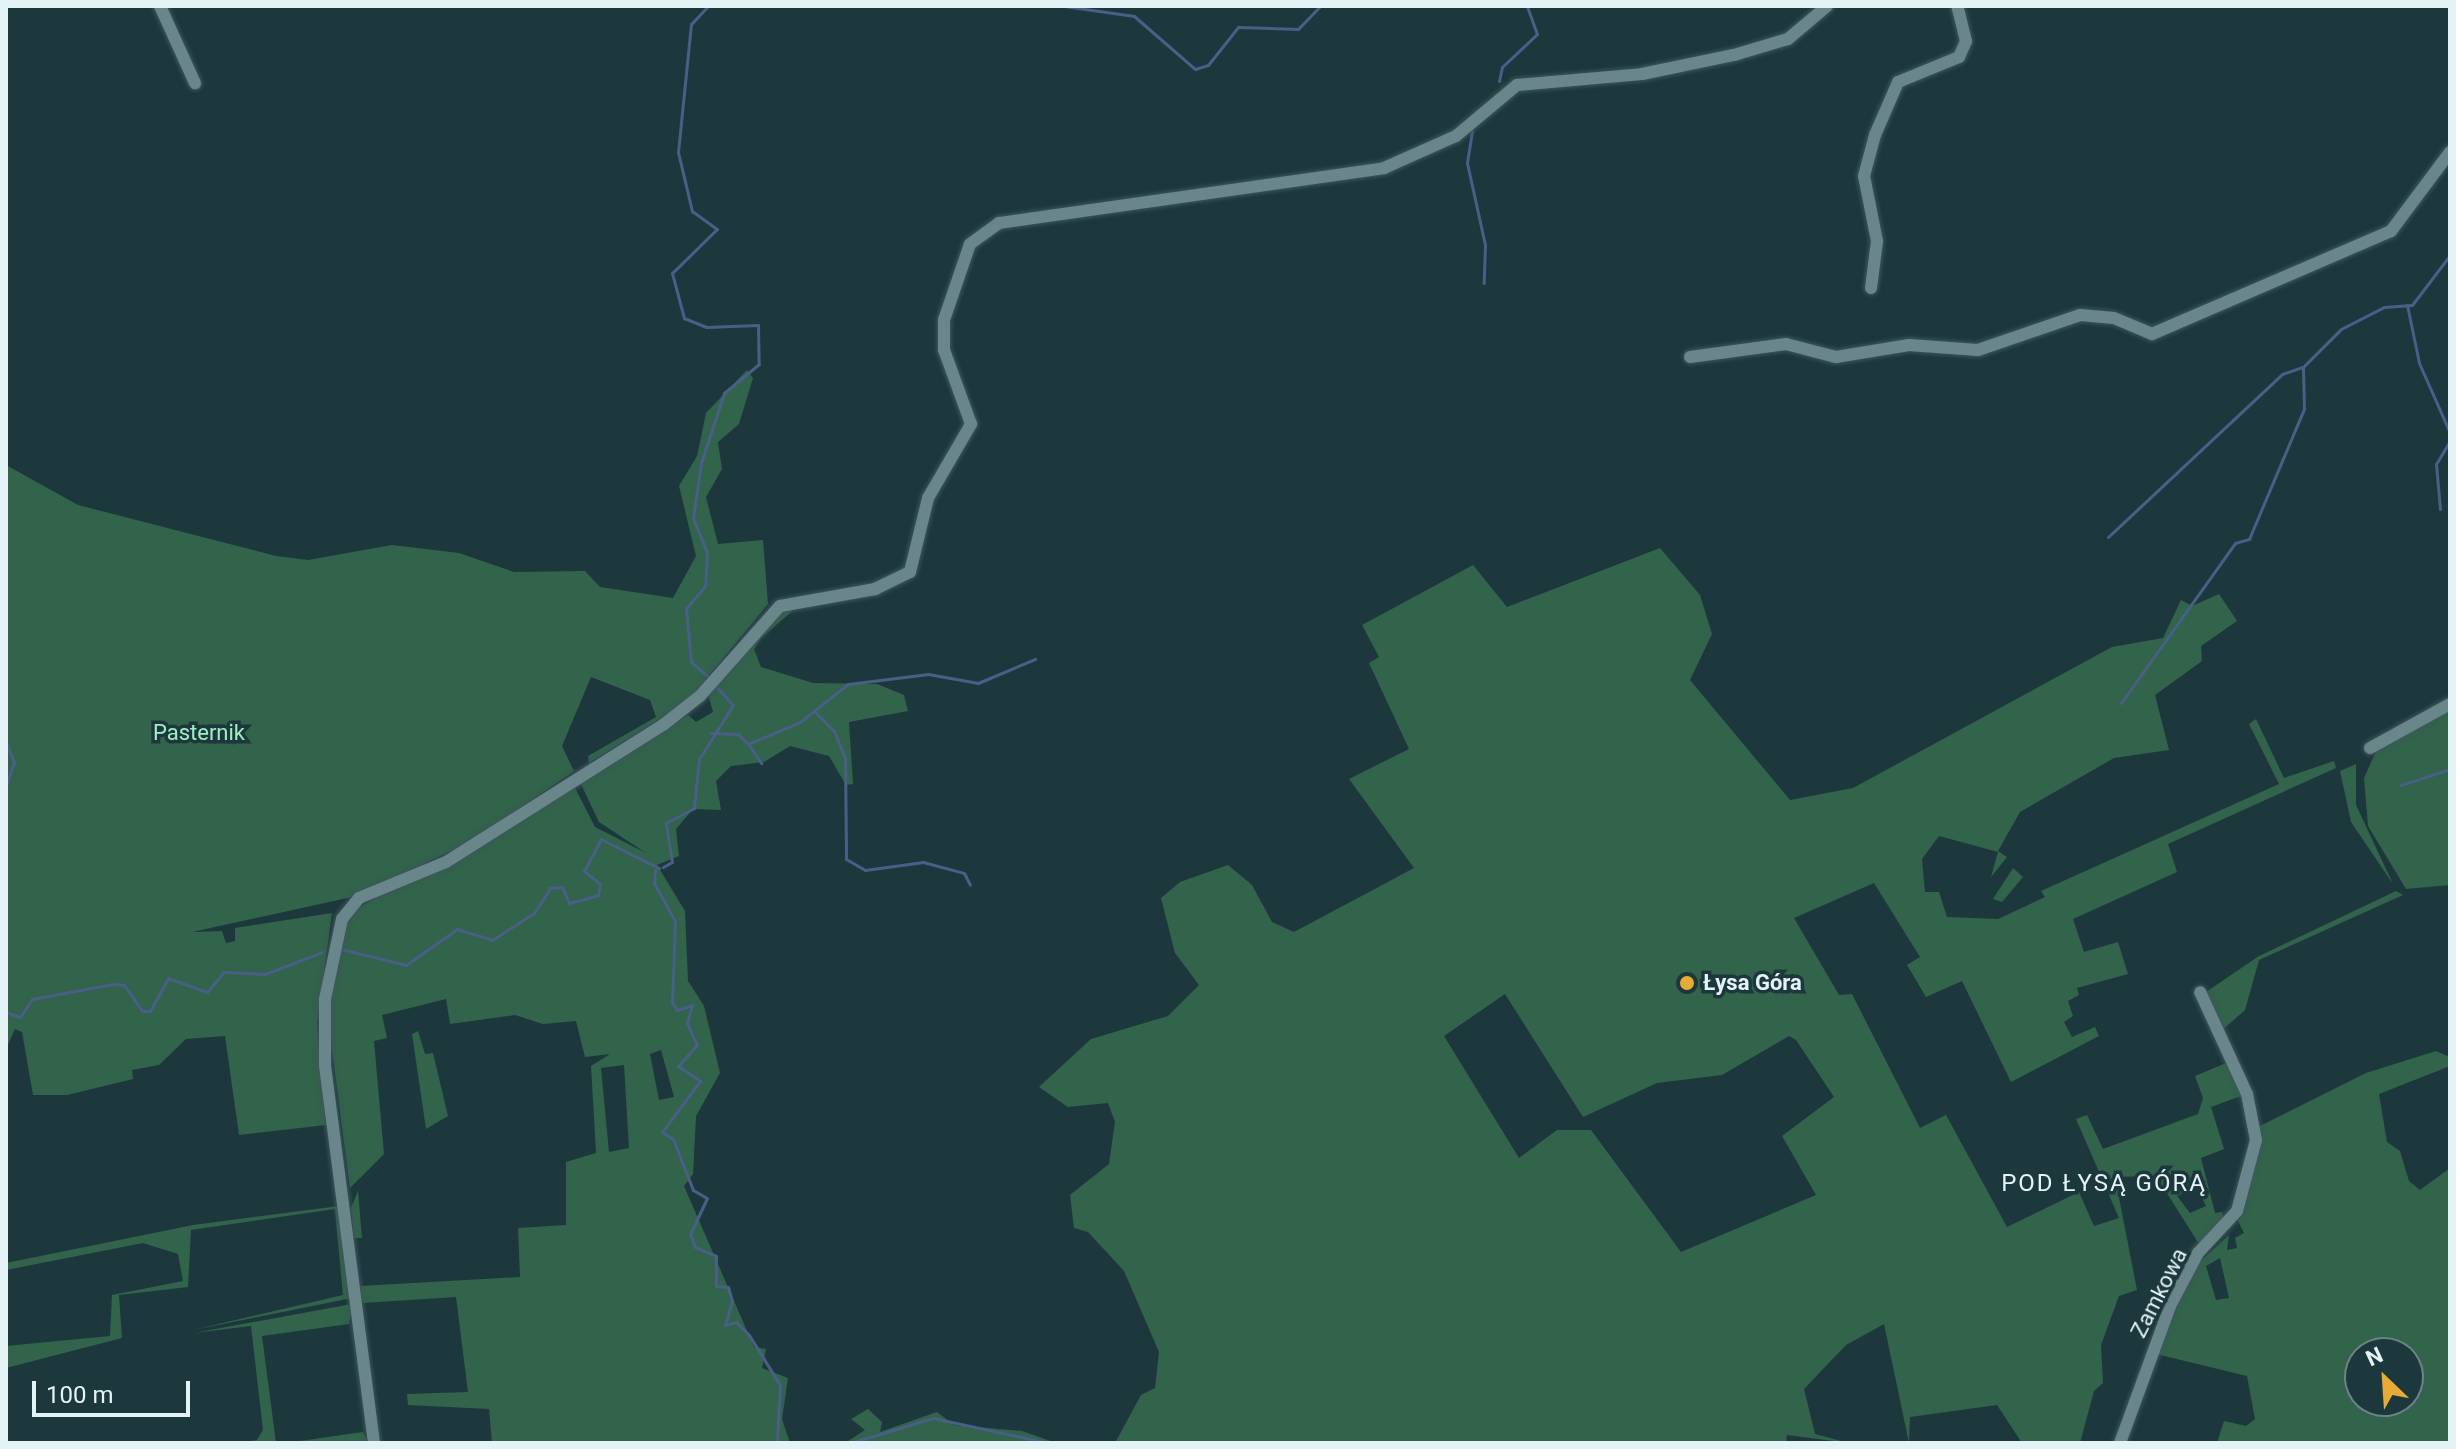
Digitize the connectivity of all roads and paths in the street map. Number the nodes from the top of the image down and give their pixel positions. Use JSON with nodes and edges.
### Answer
{"nodes":[{"id":1,"x":160,"y":6,"type":"edge"},
{"id":2,"x":1827,"y":6,"type":"edge"},
{"id":3,"x":1957,"y":6,"type":"edge"},
{"id":4,"x":195,"y":83,"type":"dead end"},
{"id":5,"x":2450,"y":152,"type":"edge"},
{"id":6,"x":1871,"y":288,"type":"dead end"},
{"id":7,"x":1690,"y":357,"type":"dead end"},
{"id":8,"x":2450,"y":704,"type":"edge"},
{"id":9,"x":2370,"y":748,"type":"dead end"},
{"id":10,"x":2200,"y":992,"type":"dead end"},
{"id":11,"x":374,"y":1443,"type":"edge"},
{"id":12,"x":2120,"y":1443,"type":"edge"}],
"edges":[{"from":1,"to":4,"type":"street"},
{"from":2,"to":11,"type":"street"},
{"from":3,"to":6,"type":"street"},
{"from":5,"to":7,"type":"street"},
{"from":8,"to":9,"type":"street"},
{"from":10,"to":12,"type":"street","name":"Zamkowa"}]}
